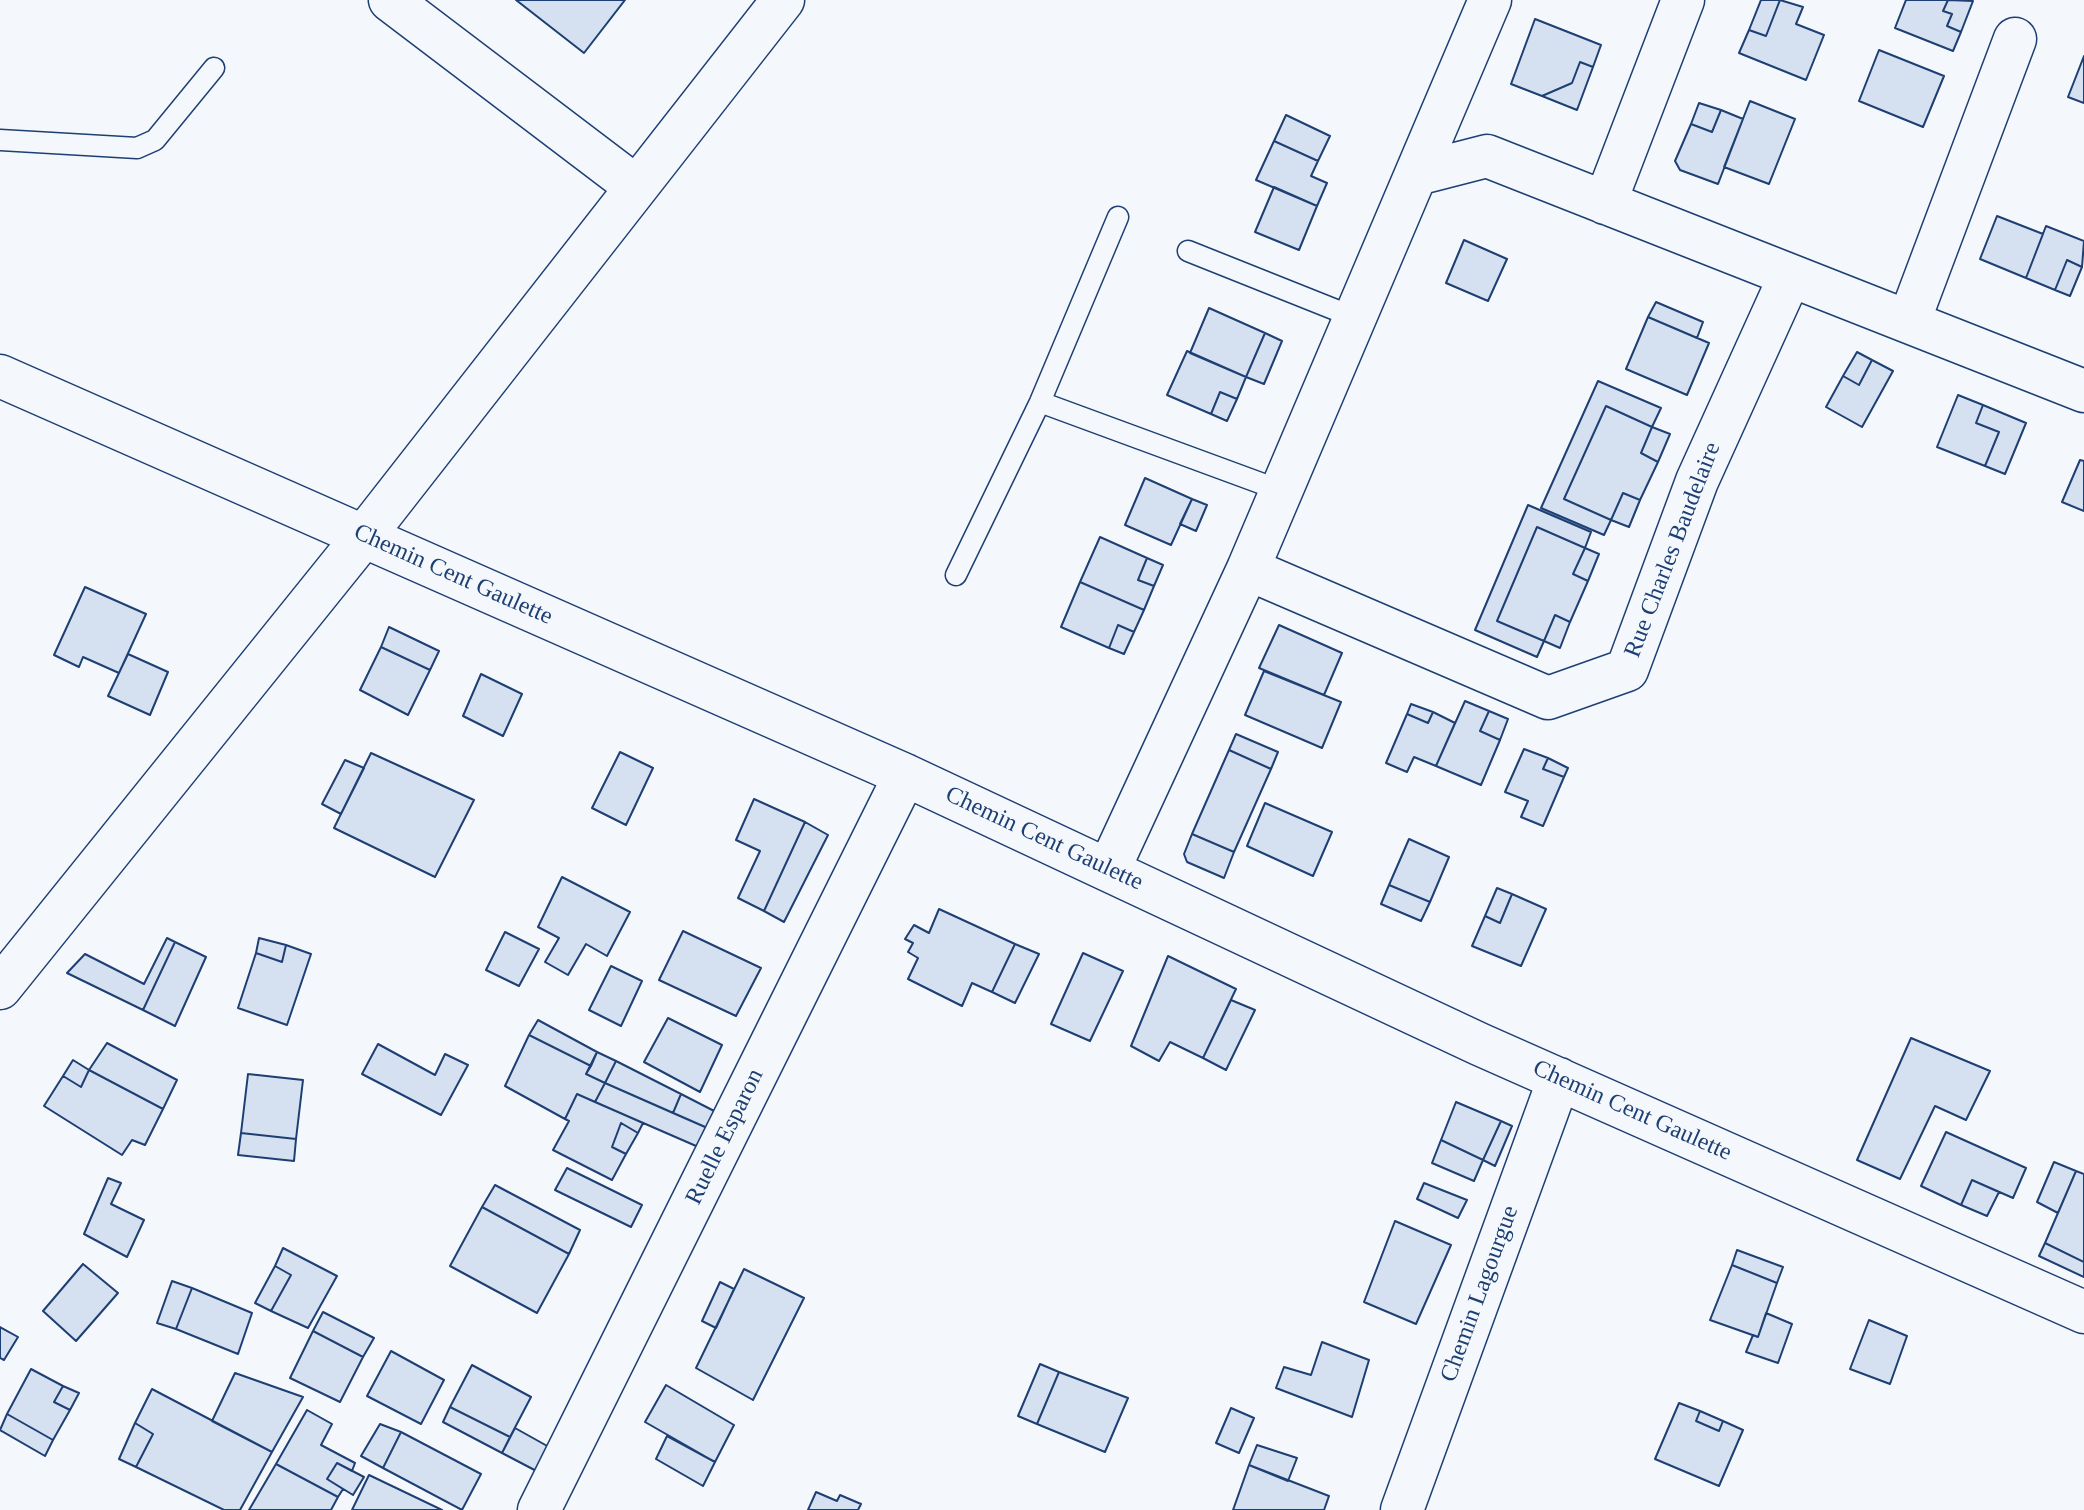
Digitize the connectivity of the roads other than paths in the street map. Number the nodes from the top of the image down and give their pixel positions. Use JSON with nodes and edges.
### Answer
{"nodes":[{"id":1,"x":390,"y":0,"type":"edge"},
{"id":2,"x":783,"y":0,"type":"edge"},
{"id":3,"x":1490,"y":0,"type":"edge"},
{"id":4,"x":1683,"y":0,"type":"edge"},
{"id":5,"x":2015,"y":39,"type":"dead end"},
{"id":6,"x":214,"y":68,"type":"dead end"},
{"id":7,"x":0,"y":140,"type":"edge"},
{"id":8,"x":1417,"y":174,"type":"junction"},
{"id":9,"x":635,"y":186,"type":"junction"},
{"id":10,"x":1605,"y":203,"type":"junction"},
{"id":11,"x":1118,"y":217,"type":"dead end"},
{"id":12,"x":1188,"y":251,"type":"dead end"},
{"id":13,"x":1790,"y":276,"type":"junction"},
{"id":14,"x":1356,"y":318,"type":"junction"},
{"id":15,"x":1909,"y":321,"type":"junction"},
{"id":16,"x":0,"y":376,"type":"edge"},
{"id":17,"x":2084,"y":391,"type":"edge"},
{"id":18,"x":1040,"y":402,"type":"junction"},
{"id":19,"x":1282,"y":491,"type":"junction"},
{"id":20,"x":364,"y":536,"type":"junction"},
{"id":21,"x":1248,"y":569,"type":"junction"},
{"id":22,"x":956,"y":575,"type":"dead end"},
{"id":23,"x":905,"y":775,"type":"junction"},
{"id":24,"x":1109,"y":869,"type":"junction"},
{"id":25,"x":0,"y":988,"type":"edge"},
{"id":26,"x":1559,"y":1079,"type":"junction"},
{"id":27,"x":2084,"y":1312,"type":"edge"},
{"id":28,"x":552,"y":1506,"type":"edge"},
{"id":29,"x":1402,"y":1510,"type":"edge"}],
"edges":[{"from":1,"to":9,"type":"street"},
{"from":2,"to":9,"type":"street"},
{"from":3,"to":8,"type":"street"},
{"from":4,"to":10,"type":"street"},
{"from":5,"to":15,"type":"street"},
{"from":6,"to":7,"type":"lane"},
{"from":8,"to":10,"type":"street"},
{"from":8,"to":14,"type":"street"},
{"from":9,"to":20,"type":"street"},
{"from":10,"to":13,"type":"street"},
{"from":11,"to":18,"type":"lane"},
{"from":12,"to":14,"type":"lane"},
{"from":13,"to":15,"type":"street"},
{"from":13,"to":21,"type":"street","name":"Rue Charles Baudelaire"},
{"from":14,"to":19,"type":"street"},
{"from":15,"to":17,"type":"street"},
{"from":16,"to":20,"type":"street","name":"Chemin Cent Gaulette"},
{"from":18,"to":19,"type":"lane"},
{"from":18,"to":22,"type":"lane"},
{"from":19,"to":21,"type":"street"},
{"from":20,"to":23,"type":"street","name":"Chemin Cent Gaulette"},
{"from":20,"to":25,"type":"street"},
{"from":21,"to":24,"type":"street"},
{"from":23,"to":24,"type":"street","name":"Chemin Cent Gaulette"},
{"from":23,"to":28,"type":"street","name":"Ruelle Esparon"},
{"from":24,"to":26,"type":"street","name":"Chemin Cent Gaulette"},
{"from":26,"to":27,"type":"street","name":"Chemin Cent Gaulette"},
{"from":26,"to":29,"type":"street","name":"Chemin Lagourgue"}]}
